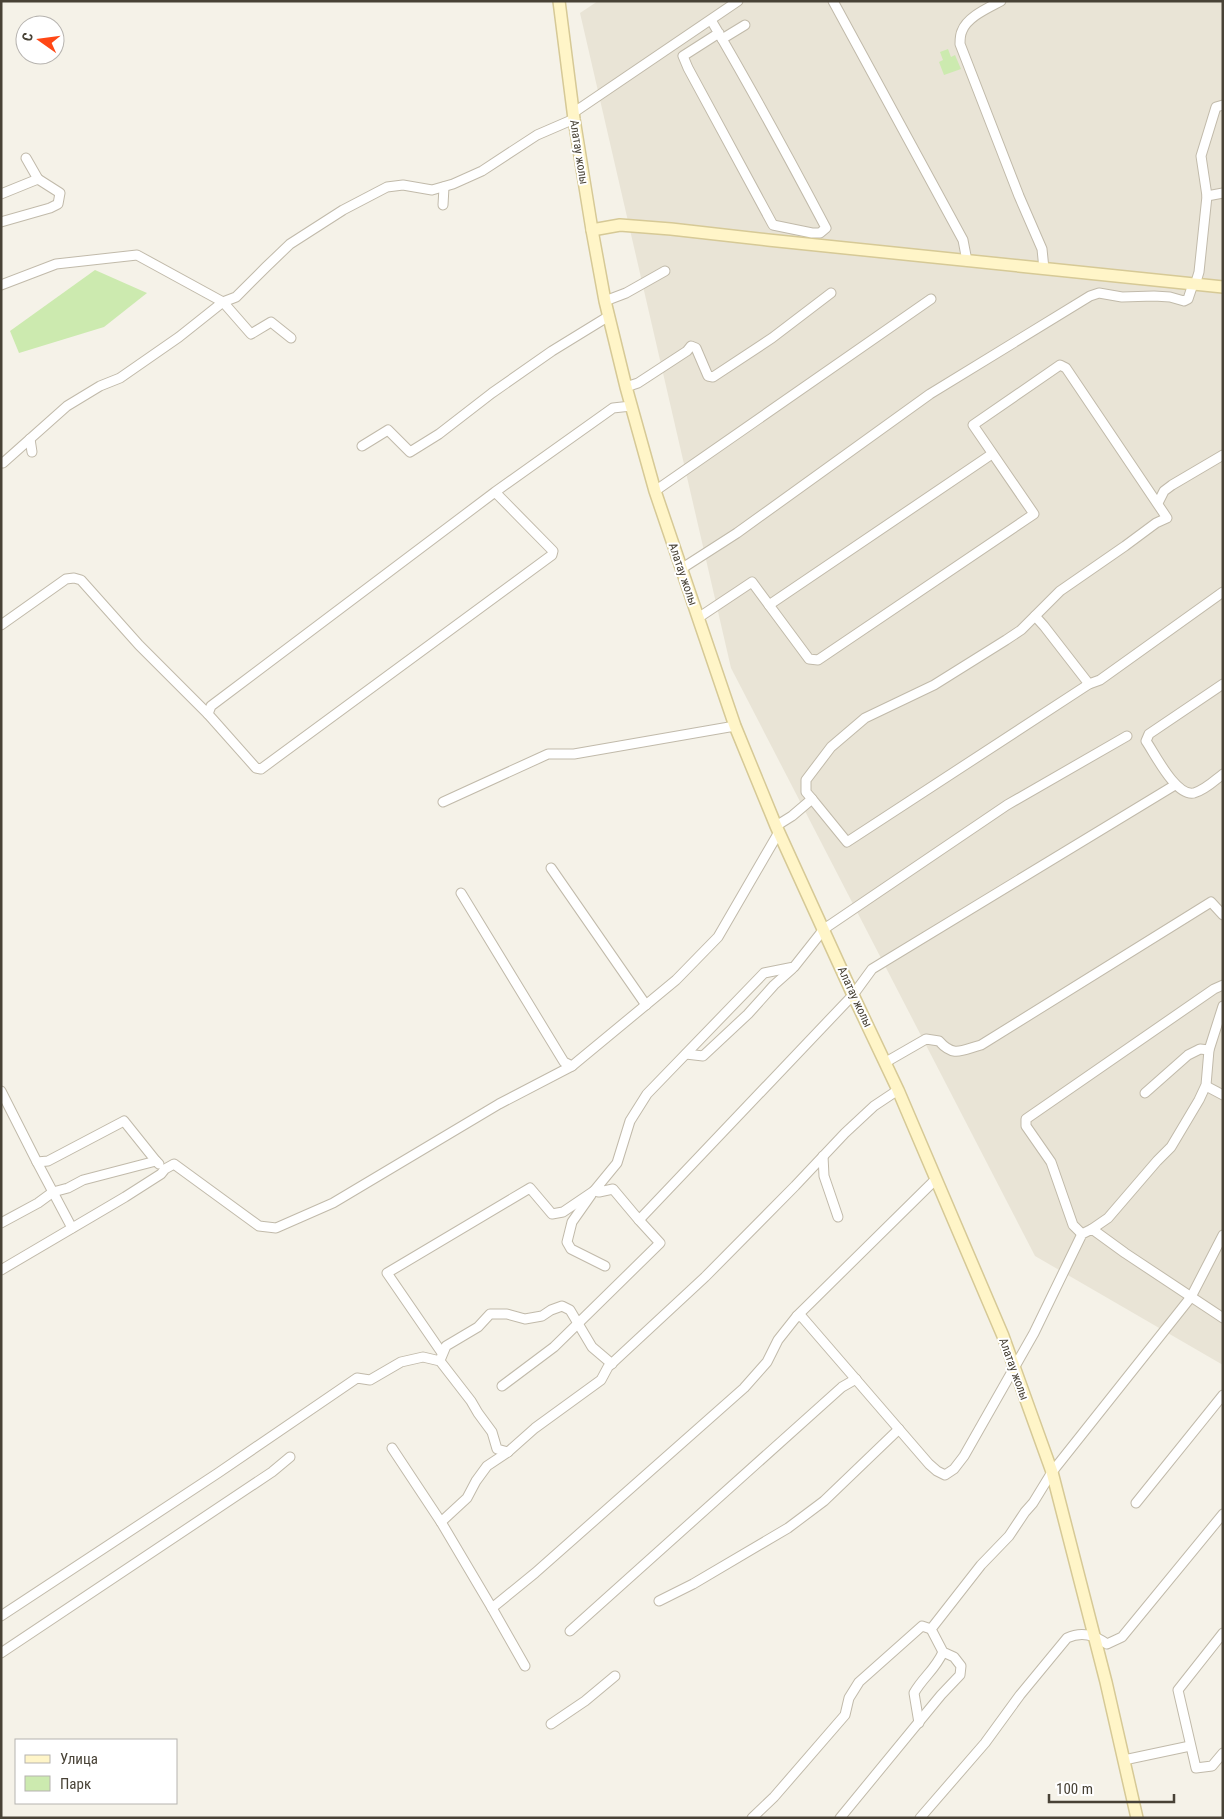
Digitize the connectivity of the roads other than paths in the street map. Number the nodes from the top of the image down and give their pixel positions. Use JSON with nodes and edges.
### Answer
{"nodes":[{"id":1,"x":559,"y":1,"type":"edge"},
{"id":2,"x":738,"y":1,"type":"edge"},
{"id":3,"x":833,"y":1,"type":"edge"},
{"id":4,"x":1000,"y":1,"type":"edge"},
{"id":5,"x":711,"y":20,"type":"junction"},
{"id":6,"x":745,"y":25,"type":"dead end"},
{"id":7,"x":720,"y":36,"type":"junction"},
{"id":8,"x":1223,"y":105,"type":"edge"},
{"id":9,"x":573,"y":116,"type":"junction"},
{"id":10,"x":26,"y":158,"type":"dead end"},
{"id":11,"x":38,"y":179,"type":"junction"},
{"id":12,"x":444,"y":187,"type":"junction"},
{"id":13,"x":1223,"y":193,"type":"edge"},
{"id":14,"x":1,"y":194,"type":"edge"},
{"id":15,"x":1207,"y":196,"type":"junction"},
{"id":16,"x":443,"y":205,"type":"dead end"},
{"id":17,"x":1,"y":222,"type":"edge"},
{"id":18,"x":592,"y":230,"type":"junction"},
{"id":19,"x":967,"y":261,"type":"junction"},
{"id":20,"x":1044,"y":269,"type":"junction"},
{"id":21,"x":666,"y":271,"type":"dead end"},
{"id":22,"x":1194,"y":284,"type":"junction"},
{"id":23,"x":1,"y":285,"type":"edge"},
{"id":24,"x":1223,"y":287,"type":"edge"},
{"id":25,"x":831,"y":293,"type":"dead end"},
{"id":26,"x":931,"y":300,"type":"dead end"},
{"id":27,"x":606,"y":301,"type":"junction"},
{"id":28,"x":223,"y":302,"type":"junction"},
{"id":29,"x":609,"y":316,"type":"junction"},
{"id":30,"x":291,"y":338,"type":"dead end"},
{"id":31,"x":626,"y":387,"type":"junction"},
{"id":32,"x":631,"y":406,"type":"junction"},
{"id":33,"x":30,"y":439,"type":"junction"},
{"id":34,"x":362,"y":446,"type":"dead end"},
{"id":35,"x":32,"y":452,"type":"dead end"},
{"id":36,"x":992,"y":454,"type":"junction"},
{"id":37,"x":1223,"y":455,"type":"edge"},
{"id":38,"x":1,"y":462,"type":"edge"},
{"id":39,"x":495,"y":492,"type":"junction"},
{"id":40,"x":655,"y":492,"type":"junction"},
{"id":41,"x":1158,"y":503,"type":"junction"},
{"id":42,"x":681,"y":569,"type":"junction"},
{"id":43,"x":1223,"y":592,"type":"edge"},
{"id":44,"x":769,"y":605,"type":"junction"},
{"id":45,"x":1034,"y":616,"type":"junction"},
{"id":46,"x":698,"y":618,"type":"junction"},
{"id":47,"x":1,"y":625,"type":"edge"},
{"id":48,"x":1089,"y":684,"type":"junction"},
{"id":49,"x":1223,"y":684,"type":"edge"},
{"id":50,"x":208,"y":714,"type":"junction"},
{"id":51,"x":735,"y":726,"type":"junction"},
{"id":52,"x":1127,"y":736,"type":"dead end"},
{"id":53,"x":1223,"y":774,"type":"edge"},
{"id":54,"x":1175,"y":785,"type":"junction"},
{"id":55,"x":812,"y":799,"type":"junction"},
{"id":56,"x":443,"y":802,"type":"dead end"},
{"id":57,"x":779,"y":833,"type":"junction"},
{"id":58,"x":551,"y":868,"type":"dead end"},
{"id":59,"x":461,"y":893,"type":"dead end"},
{"id":60,"x":1223,"y":915,"type":"edge"},
{"id":61,"x":824,"y":929,"type":"junction"},
{"id":62,"x":794,"y":967,"type":"junction"},
{"id":63,"x":1223,"y":985,"type":"edge"},
{"id":64,"x":853,"y":995,"type":"junction"},
{"id":65,"x":646,"y":1005,"type":"junction"},
{"id":66,"x":1223,"y":1006,"type":"edge"},
{"id":67,"x":1209,"y":1050,"type":"junction"},
{"id":68,"x":686,"y":1054,"type":"junction"},
{"id":69,"x":886,"y":1062,"type":"junction"},
{"id":70,"x":572,"y":1066,"type":"junction"},
{"id":71,"x":1206,"y":1086,"type":"junction"},
{"id":72,"x":898,"y":1090,"type":"junction"},
{"id":73,"x":1,"y":1091,"type":"edge"},
{"id":74,"x":1145,"y":1093,"type":"dead end"},
{"id":75,"x":1223,"y":1095,"type":"edge"},
{"id":76,"x":823,"y":1156,"type":"junction"},
{"id":77,"x":156,"y":1161,"type":"junction"},
{"id":78,"x":37,"y":1162,"type":"junction"},
{"id":79,"x":165,"y":1168,"type":"junction"},
{"id":80,"x":936,"y":1179,"type":"junction"},
{"id":81,"x":594,"y":1191,"type":"junction"},
{"id":82,"x":53,"y":1192,"type":"junction"},
{"id":83,"x":838,"y":1217,"type":"dead end"},
{"id":84,"x":639,"y":1220,"type":"junction"},
{"id":85,"x":1,"y":1223,"type":"edge"},
{"id":86,"x":72,"y":1228,"type":"junction"},
{"id":87,"x":1092,"y":1229,"type":"junction"},
{"id":88,"x":1082,"y":1234,"type":"junction"},
{"id":89,"x":1223,"y":1236,"type":"edge"},
{"id":90,"x":605,"y":1266,"type":"dead end"},
{"id":91,"x":1,"y":1270,"type":"edge"},
{"id":92,"x":1191,"y":1297,"type":"junction"},
{"id":93,"x":797,"y":1316,"type":"junction"},
{"id":94,"x":1223,"y":1318,"type":"edge"},
{"id":95,"x":578,"y":1324,"type":"junction"},
{"id":96,"x":441,"y":1357,"type":"junction"},
{"id":97,"x":612,"y":1364,"type":"junction"},
{"id":98,"x":1014,"y":1370,"type":"junction"},
{"id":99,"x":856,"y":1379,"type":"junction"},
{"id":100,"x":502,"y":1386,"type":"dead end"},
{"id":101,"x":1223,"y":1395,"type":"edge"},
{"id":102,"x":899,"y":1429,"type":"junction"},
{"id":103,"x":392,"y":1448,"type":"dead end"},
{"id":104,"x":508,"y":1452,"type":"junction"},
{"id":105,"x":290,"y":1457,"type":"dead end"},
{"id":106,"x":1052,"y":1472,"type":"junction"},
{"id":107,"x":1136,"y":1503,"type":"dead end"},
{"id":108,"x":1223,"y":1514,"type":"edge"},
{"id":109,"x":441,"y":1522,"type":"junction"},
{"id":110,"x":659,"y":1601,"type":"dead end"},
{"id":111,"x":492,"y":1608,"type":"junction"},
{"id":112,"x":1,"y":1616,"type":"edge"},
{"id":113,"x":931,"y":1629,"type":"junction"},
{"id":114,"x":570,"y":1631,"type":"dead end"},
{"id":115,"x":1223,"y":1633,"type":"edge"},
{"id":116,"x":1094,"y":1635,"type":"junction"},
{"id":117,"x":943,"y":1652,"type":"junction"},
{"id":118,"x":1,"y":1654,"type":"edge"},
{"id":119,"x":525,"y":1666,"type":"dead end"},
{"id":120,"x":615,"y":1676,"type":"dead end"},
{"id":121,"x":918,"y":1723,"type":"junction"},
{"id":122,"x":551,"y":1724,"type":"dead end"},
{"id":123,"x":1190,"y":1746,"type":"junction"},
{"id":124,"x":1223,"y":1753,"type":"edge"},
{"id":125,"x":1124,"y":1760,"type":"junction"},
{"id":126,"x":752,"y":1818,"type":"edge"},
{"id":127,"x":840,"y":1818,"type":"edge"},
{"id":128,"x":920,"y":1818,"type":"edge"},
{"id":129,"x":1137,"y":1818,"type":"edge"}],
"edges":[{"from":1,"to":9,"type":"main road","name":"Алатау жолы"},
{"from":2,"to":5,"type":"street"},
{"from":3,"to":19,"type":"street"},
{"from":4,"to":20,"type":"street"},
{"from":5,"to":7,"type":"street"},
{"from":5,"to":9,"type":"street"},
{"from":6,"to":7,"type":"street"},
{"from":7,"to":7,"type":"street"},
{"from":8,"to":15,"type":"street"},
{"from":9,"to":12,"type":"street"},
{"from":9,"to":18,"type":"main road","name":"Алатау жолы"},
{"from":10,"to":11,"type":"street"},
{"from":11,"to":14,"type":"street"},
{"from":11,"to":17,"type":"street"},
{"from":12,"to":16,"type":"street"},
{"from":12,"to":28,"type":"street"},
{"from":13,"to":15,"type":"street"},
{"from":15,"to":22,"type":"street"},
{"from":18,"to":19,"type":"main road"},
{"from":18,"to":27,"type":"main road","name":"Алатау жолы"},
{"from":19,"to":20,"type":"main road"},
{"from":20,"to":22,"type":"main road"},
{"from":21,"to":27,"type":"street"},
{"from":22,"to":24,"type":"main road"},
{"from":22,"to":42,"type":"street"},
{"from":23,"to":28,"type":"street"},
{"from":25,"to":31,"type":"street"},
{"from":26,"to":40,"type":"street"},
{"from":27,"to":29,"type":"main road","name":"Алатау жолы"},
{"from":28,"to":30,"type":"street"},
{"from":28,"to":33,"type":"street"},
{"from":29,"to":31,"type":"main road","name":"Алатау жолы"},
{"from":29,"to":34,"type":"street"},
{"from":31,"to":32,"type":"main road","name":"Алатау жолы"},
{"from":32,"to":39,"type":"street"},
{"from":32,"to":40,"type":"main road","name":"Алатау жолы"},
{"from":33,"to":35,"type":"street"},
{"from":33,"to":38,"type":"street"},
{"from":36,"to":41,"type":"street"},
{"from":36,"to":44,"type":"street"},
{"from":36,"to":44,"type":"street"},
{"from":37,"to":41,"type":"street"},
{"from":39,"to":50,"type":"street"},
{"from":39,"to":50,"type":"street"},
{"from":40,"to":42,"type":"main road","name":"Алатау жолы"},
{"from":41,"to":45,"type":"street"},
{"from":42,"to":46,"type":"main road","name":"Алатау жолы"},
{"from":43,"to":48,"type":"street"},
{"from":44,"to":46,"type":"street"},
{"from":45,"to":48,"type":"street"},
{"from":45,"to":55,"type":"street"},
{"from":46,"to":51,"type":"main road","name":"Алатау жолы"},
{"from":47,"to":50,"type":"street"},
{"from":48,"to":55,"type":"street"},
{"from":49,"to":54,"type":"street"},
{"from":51,"to":56,"type":"street"},
{"from":51,"to":57,"type":"main road","name":"Алатау жолы"},
{"from":52,"to":61,"type":"street"},
{"from":53,"to":54,"type":"street"},
{"from":54,"to":64,"type":"street"},
{"from":55,"to":57,"type":"street"},
{"from":57,"to":61,"type":"main road","name":"Алатау жолы"},
{"from":57,"to":65,"type":"street"},
{"from":58,"to":65,"type":"street"},
{"from":59,"to":70,"type":"street"},
{"from":60,"to":69,"type":"street"},
{"from":61,"to":62,"type":"street"},
{"from":61,"to":64,"type":"main road","name":"Алатау жолы"},
{"from":62,"to":68,"type":"street"},
{"from":62,"to":68,"type":"street"},
{"from":63,"to":88,"type":"street"},
{"from":64,"to":69,"type":"main road","name":"Алатау жолы"},
{"from":64,"to":84,"type":"street"},
{"from":65,"to":70,"type":"street"},
{"from":66,"to":67,"type":"street"},
{"from":67,"to":71,"type":"street"},
{"from":67,"to":74,"type":"street"},
{"from":68,"to":81,"type":"street"},
{"from":69,"to":72,"type":"main road","name":"Алатау жолы"},
{"from":70,"to":79,"type":"street"},
{"from":71,"to":75,"type":"street"},
{"from":71,"to":87,"type":"street"},
{"from":72,"to":76,"type":"street"},
{"from":72,"to":80,"type":"main road","name":"Алатау жолы"},
{"from":73,"to":78,"type":"street"},
{"from":76,"to":83,"type":"street"},
{"from":76,"to":97,"type":"street"},
{"from":77,"to":78,"type":"street"},
{"from":77,"to":79,"type":"street"},
{"from":77,"to":82,"type":"street"},
{"from":78,"to":82,"type":"street"},
{"from":79,"to":86,"type":"street"},
{"from":80,"to":93,"type":"street"},
{"from":80,"to":98,"type":"main road","name":"Алатау жолы"},
{"from":81,"to":84,"type":"street"},
{"from":81,"to":90,"type":"street"},
{"from":81,"to":96,"type":"street"},
{"from":82,"to":85,"type":"street"},
{"from":82,"to":86,"type":"street"},
{"from":84,"to":95,"type":"street"},
{"from":86,"to":91,"type":"street"},
{"from":87,"to":88,"type":"street"},
{"from":87,"to":92,"type":"street"},
{"from":88,"to":98,"type":"street"},
{"from":89,"to":92,"type":"street"},
{"from":92,"to":94,"type":"street"},
{"from":92,"to":106,"type":"street"},
{"from":93,"to":99,"type":"street"},
{"from":93,"to":111,"type":"street"},
{"from":95,"to":96,"type":"street"},
{"from":95,"to":97,"type":"street"},
{"from":95,"to":100,"type":"street"},
{"from":96,"to":104,"type":"street"},
{"from":96,"to":112,"type":"street"},
{"from":97,"to":104,"type":"street"},
{"from":98,"to":102,"type":"street"},
{"from":98,"to":106,"type":"main road","name":"Алатау жолы"},
{"from":99,"to":102,"type":"street"},
{"from":99,"to":114,"type":"street"},
{"from":101,"to":107,"type":"street"},
{"from":102,"to":110,"type":"street"},
{"from":103,"to":109,"type":"street"},
{"from":104,"to":109,"type":"street"},
{"from":105,"to":118,"type":"street"},
{"from":106,"to":113,"type":"street"},
{"from":106,"to":116,"type":"main road","name":"Алатау жолы"},
{"from":108,"to":116,"type":"street"},
{"from":109,"to":111,"type":"street"},
{"from":111,"to":119,"type":"street"},
{"from":113,"to":117,"type":"street"},
{"from":113,"to":126,"type":"street"},
{"from":115,"to":123,"type":"street"},
{"from":116,"to":125,"type":"main road","name":"Алатау жолы"},
{"from":116,"to":128,"type":"street"},
{"from":117,"to":121,"type":"street"},
{"from":117,"to":121,"type":"street"},
{"from":120,"to":122,"type":"street"},
{"from":121,"to":127,"type":"street"},
{"from":123,"to":124,"type":"street"},
{"from":123,"to":125,"type":"street"},
{"from":125,"to":129,"type":"main road","name":"Алатау жолы"}]}
